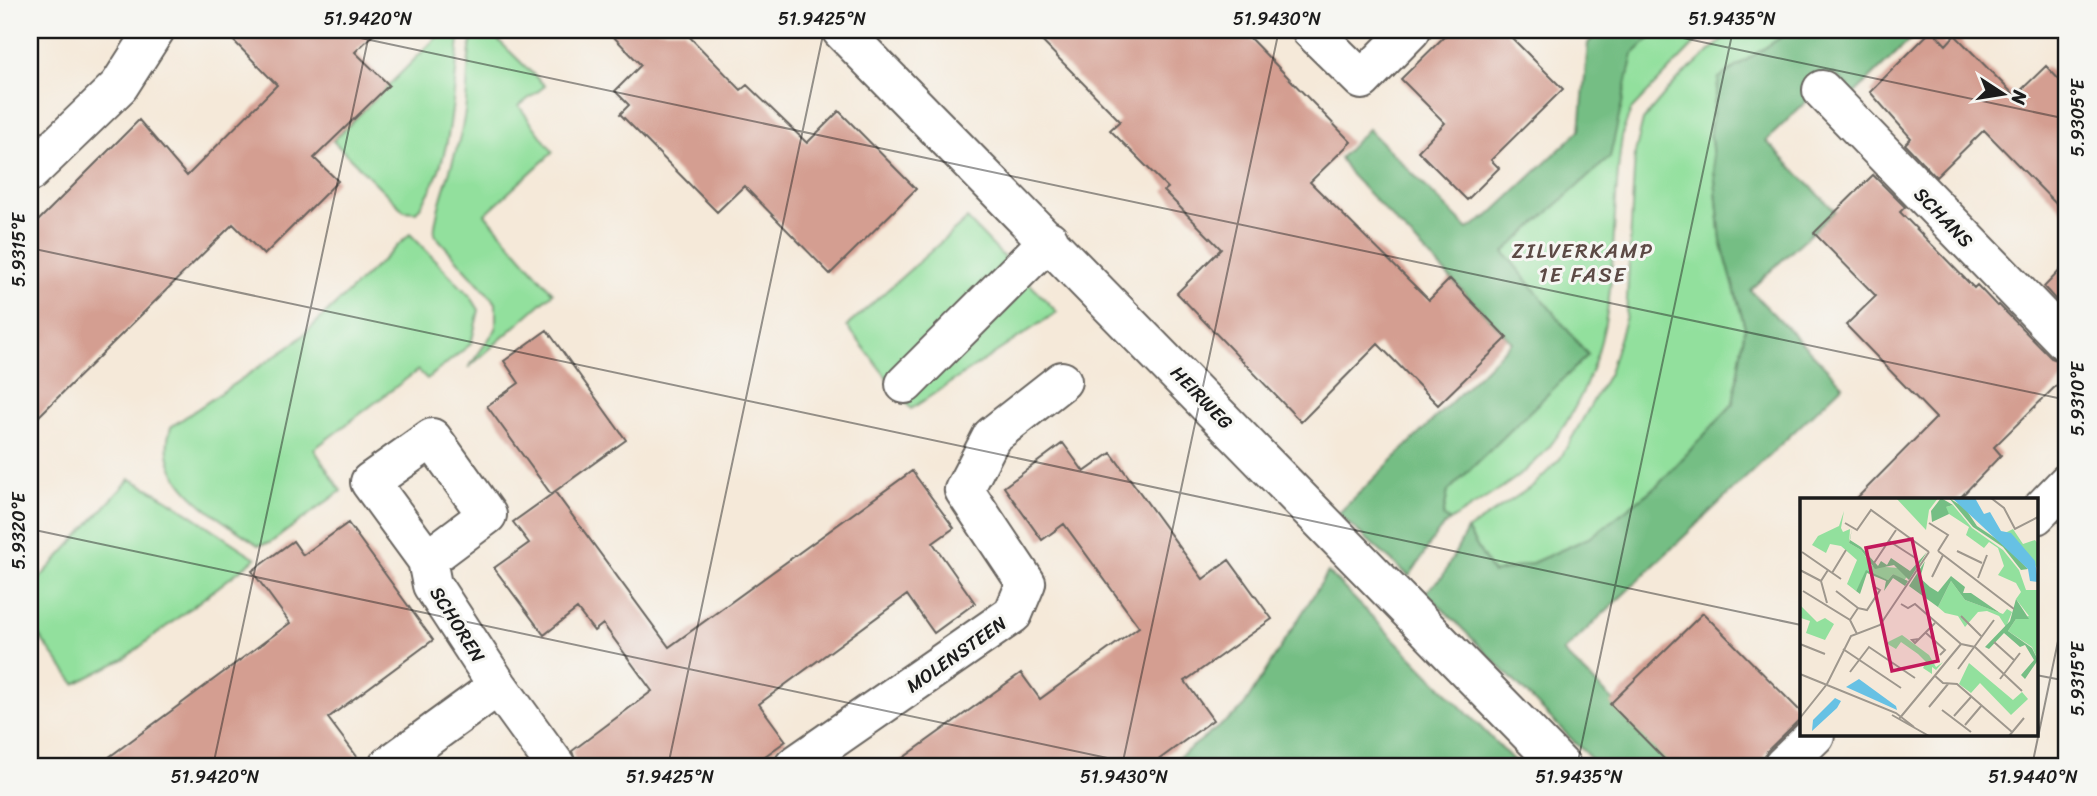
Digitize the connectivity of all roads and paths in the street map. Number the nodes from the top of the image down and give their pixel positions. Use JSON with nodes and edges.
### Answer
{"nodes":[{"id":1,"x":155,"y":30,"type":"edge"},
{"id":2,"x":841,"y":30,"type":"edge"},
{"id":3,"x":1311,"y":30,"type":"edge"},
{"id":4,"x":1411,"y":30,"type":"edge"},
{"id":5,"x":1822,"y":90,"type":"dead end"},
{"id":6,"x":30,"y":172,"type":"edge"},
{"id":7,"x":1049,"y":240,"type":"junction"},
{"id":8,"x":2067,"y":343,"type":"edge"},
{"id":9,"x":1062,"y":381,"type":"dead end"},
{"id":10,"x":905,"y":384,"type":"dead end"},
{"id":11,"x":2067,"y":483,"type":"edge"},
{"id":12,"x":2038,"y":513,"type":"edge"},
{"id":13,"x":427,"y":560,"type":"dead end"},
{"id":14,"x":498,"y":686,"type":"junction"},
{"id":15,"x":1814,"y":736,"type":"edge"},
{"id":16,"x":388,"y":766,"type":"edge"},
{"id":17,"x":556,"y":766,"type":"edge"},
{"id":18,"x":794,"y":766,"type":"edge"},
{"id":19,"x":1561,"y":766,"type":"edge"},
{"id":20,"x":1783,"y":766,"type":"edge"}],
"edges":[{"from":1,"to":6,"type":"street"},
{"from":2,"to":7,"type":"street","name":"HEIRWEG"},
{"from":3,"to":4,"type":"street"},
{"from":5,"to":8,"type":"street","name":"SCHANS"},
{"from":7,"to":10,"type":"street"},
{"from":7,"to":19,"type":"street","name":"HEIRWEG"},
{"from":9,"to":18,"type":"street","name":"MOLENSTEEN"},
{"from":11,"to":12,"type":"street"},
{"from":13,"to":14,"type":"street","name":"SCHOREN"},
{"from":14,"to":16,"type":"street"},
{"from":14,"to":17,"type":"street","name":"SCHOREN"},
{"from":15,"to":20,"type":"street"}]}
